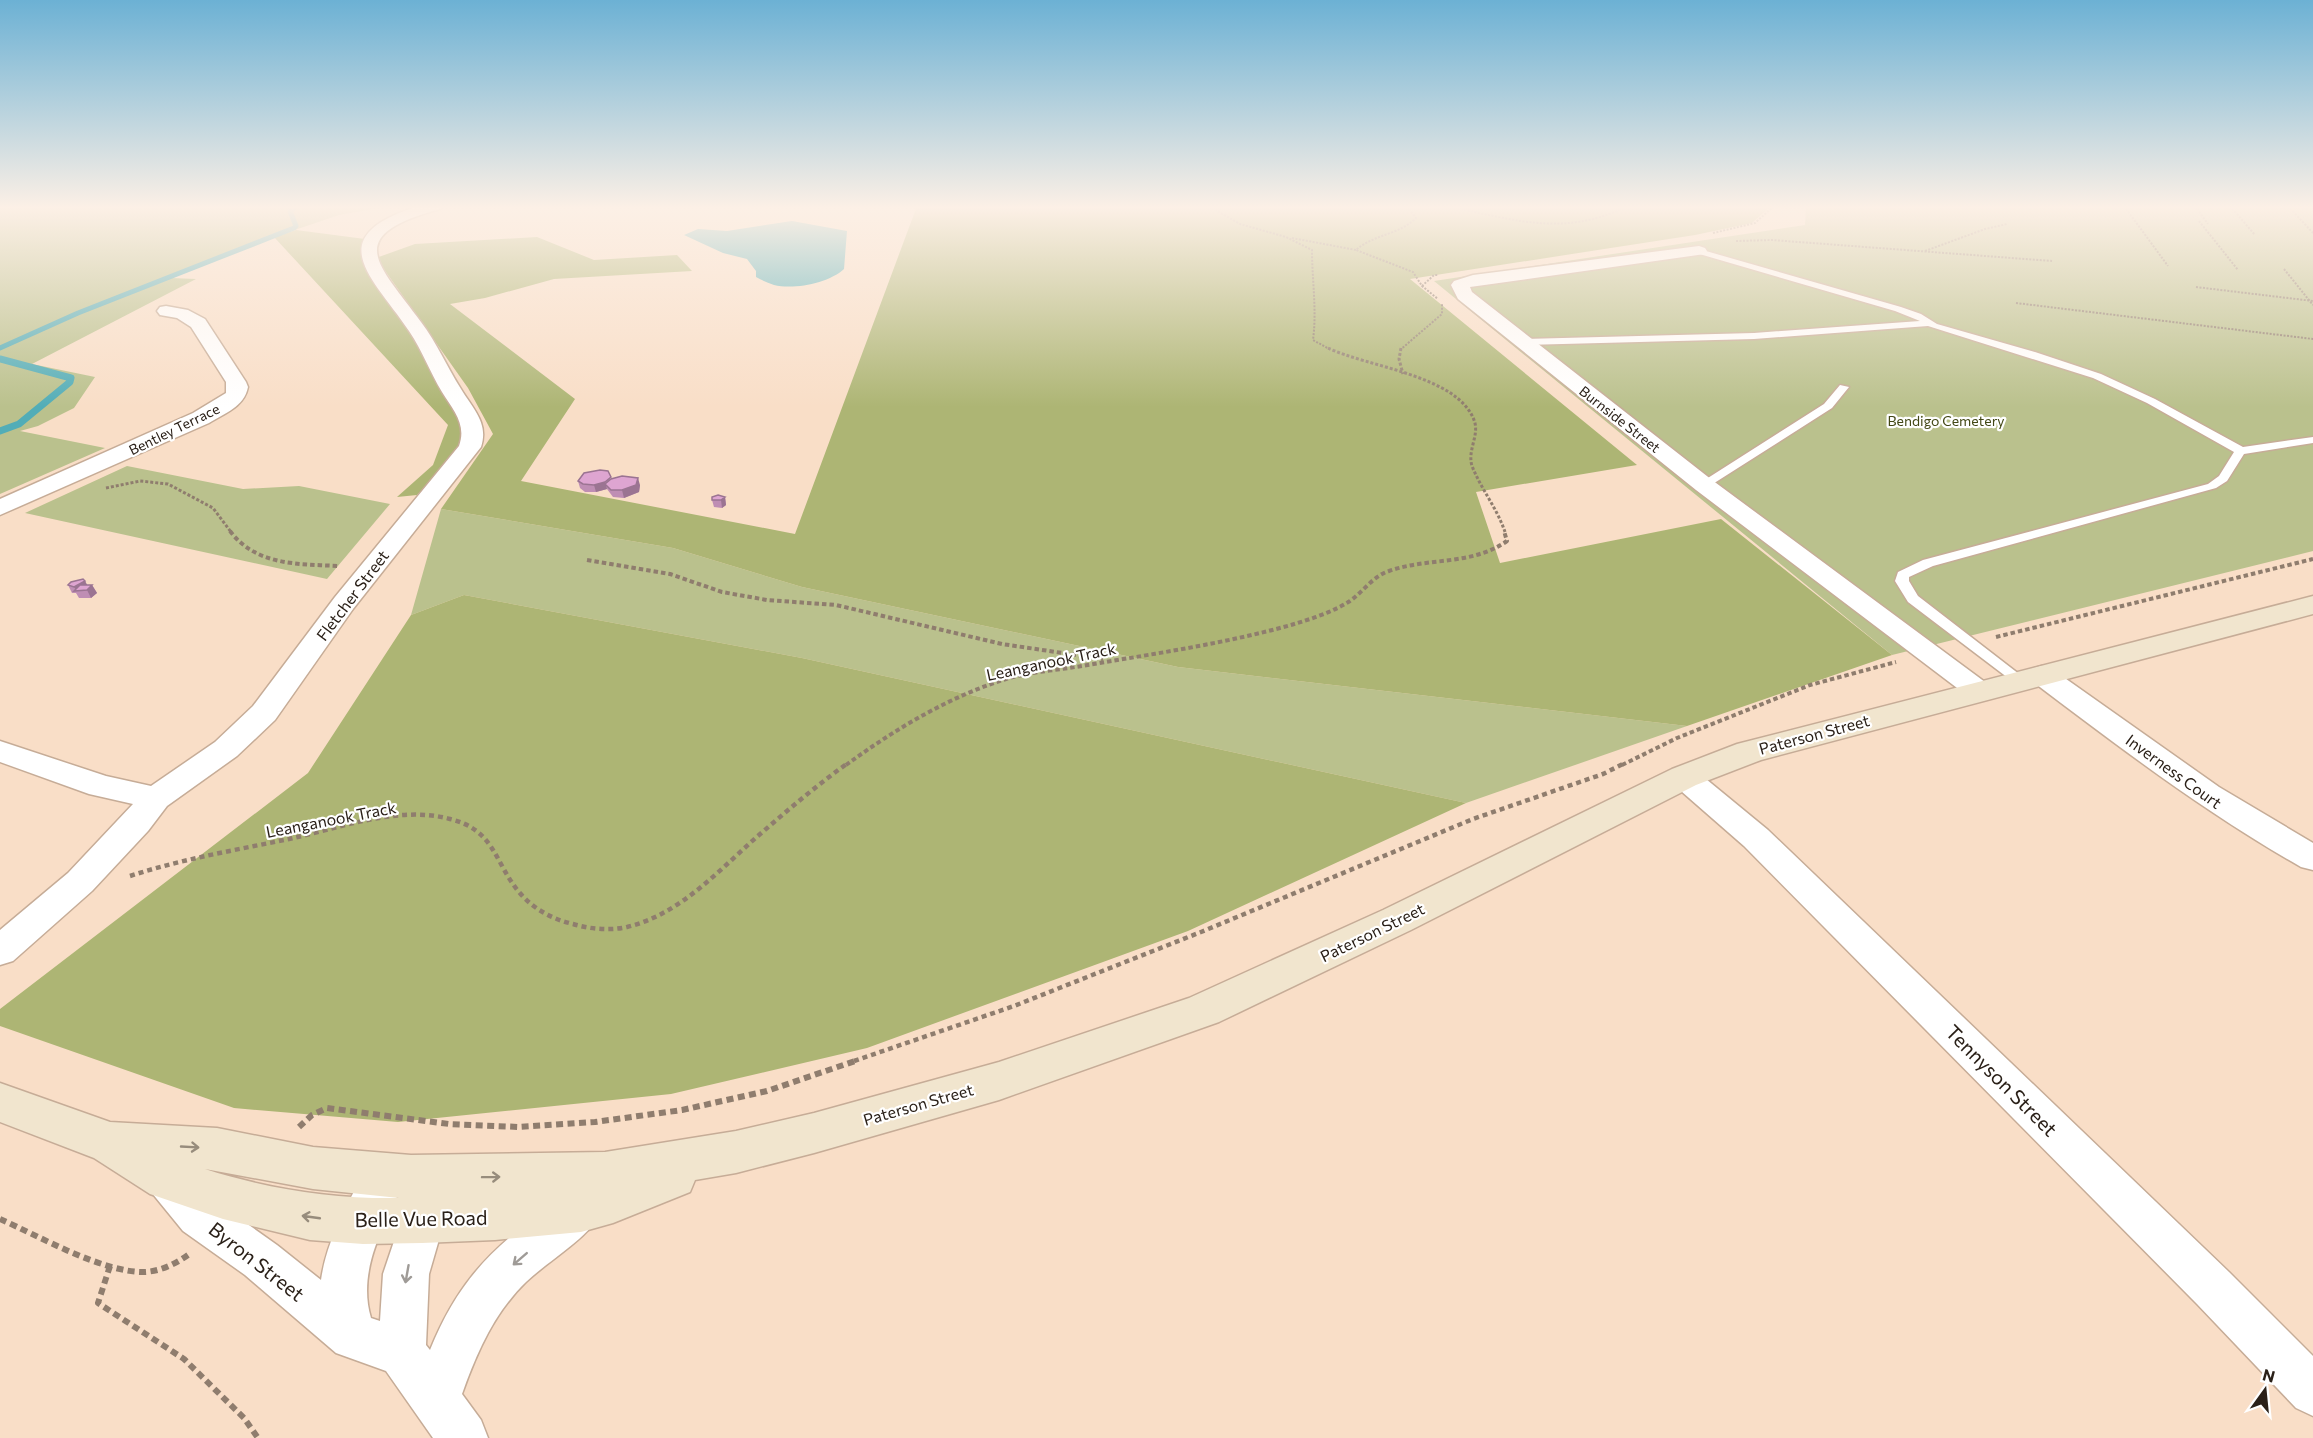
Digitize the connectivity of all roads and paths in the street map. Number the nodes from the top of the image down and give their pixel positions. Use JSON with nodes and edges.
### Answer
{"nodes":[{"id":1,"x":376,"y":273,"type":"edge"},
{"id":2,"x":1312,"y":273,"type":"edge"},
{"id":3,"x":1414,"y":273,"type":"edge"},
{"id":4,"x":1527,"y":273,"type":"edge"},
{"id":5,"x":1778,"y":273,"type":"edge"},
{"id":6,"x":2288,"y":273,"type":"edge"},
{"id":7,"x":2196,"y":287,"type":"dead end"},
{"id":8,"x":2312,"y":302,"type":"edge"},
{"id":9,"x":2016,"y":303,"type":"dead end"},
{"id":10,"x":166,"y":311,"type":"dead end"},
{"id":11,"x":1929,"y":323,"type":"junction"},
{"id":12,"x":2313,"y":339,"type":"edge"},
{"id":13,"x":1523,"y":342,"type":"junction"},
{"id":14,"x":1403,"y":374,"type":"junction"},
{"id":15,"x":1844,"y":387,"type":"dead end"},
{"id":16,"x":2313,"y":440,"type":"edge"},
{"id":17,"x":2241,"y":452,"type":"junction"},
{"id":18,"x":1704,"y":485,"type":"junction"},
{"id":19,"x":100,"y":490,"type":"dead end"},
{"id":20,"x":0,"y":508,"type":"edge"},
{"id":21,"x":2313,"y":559,"type":"edge"},
{"id":22,"x":587,"y":560,"type":"dead end"},
{"id":23,"x":373,"y":566,"type":"junction"},
{"id":24,"x":2313,"y":605,"type":"edge"},
{"id":25,"x":1970,"y":644,"type":"junction"},
{"id":26,"x":1930,"y":654,"type":"junction"},
{"id":27,"x":1108,"y":660,"type":"junction"},
{"id":28,"x":2031,"y":678,"type":"junction"},
{"id":29,"x":1979,"y":691,"type":"junction"},
{"id":30,"x":0,"y":752,"type":"edge"},
{"id":31,"x":1684,"y":777,"type":"junction"},
{"id":32,"x":156,"y":798,"type":"junction"},
{"id":33,"x":2313,"y":858,"type":"edge"},
{"id":34,"x":80,"y":882,"type":"junction"},
{"id":35,"x":0,"y":951,"type":"edge"},
{"id":36,"x":0,"y":1102,"type":"edge"},
{"id":37,"x":110,"y":1143,"type":"junction"},
{"id":38,"x":736,"y":1152,"type":"junction"},
{"id":39,"x":272,"y":1160,"type":"junction"},
{"id":40,"x":167,"y":1179,"type":"junction"},
{"id":41,"x":413,"y":1188,"type":"junction"},
{"id":42,"x":581,"y":1209,"type":"junction"},
{"id":43,"x":0,"y":1219,"type":"edge"},
{"id":44,"x":363,"y":1221,"type":"junction"},
{"id":45,"x":216,"y":1228,"type":"junction"},
{"id":46,"x":111,"y":1266,"type":"junction"},
{"id":47,"x":353,"y":1335,"type":"junction"},
{"id":48,"x":402,"y":1352,"type":"junction"},
{"id":49,"x":2313,"y":1390,"type":"edge"},
{"id":50,"x":435,"y":1399,"type":"junction"},
{"id":51,"x":258,"y":1438,"type":"edge"},
{"id":52,"x":464,"y":1438,"type":"edge"}],
"edges":[{"from":1,"to":23,"type":"street","name":"Fletcher Street"},
{"from":2,"to":14,"type":"path","name":"Leanganook Track"},
{"from":3,"to":14,"type":"path"},
{"from":4,"to":13,"type":"street","name":"Burnside Street"},
{"from":5,"to":11,"type":"lane"},
{"from":6,"to":8,"type":"path"},
{"from":7,"to":8,"type":"path"},
{"from":9,"to":12,"type":"path"},
{"from":10,"to":20,"type":"street","name":"Bentley Terrace"},
{"from":11,"to":13,"type":"lane"},
{"from":11,"to":17,"type":"lane"},
{"from":13,"to":18,"type":"street","name":"Burnside Street"},
{"from":14,"to":27,"type":"path","name":"Leanganook Track"},
{"from":15,"to":18,"type":"lane"},
{"from":16,"to":17,"type":"lane"},
{"from":17,"to":25,"type":"lane"},
{"from":18,"to":26,"type":"street","name":"Burnside Street"},
{"from":19,"to":23,"type":"path"},
{"from":21,"to":25,"type":"path"},
{"from":22,"to":27,"type":"path"},
{"from":23,"to":32,"type":"street","name":"Fletcher Street"},
{"from":24,"to":28,"type":"street","name":"Paterson Street"},
{"from":25,"to":28,"type":"lane"},
{"from":26,"to":29,"type":"street","name":"Burnside Street"},
{"from":26,"to":39,"type":"path"},
{"from":27,"to":34,"type":"path","name":"Leanganook Track"},
{"from":28,"to":29,"type":"street","name":"Paterson Street"},
{"from":28,"to":33,"type":"street","name":"Inverness Court"},
{"from":29,"to":31,"type":"street","name":"Paterson Street"},
{"from":30,"to":32,"type":"street"},
{"from":31,"to":38,"type":"street","name":"Paterson Street"},
{"from":31,"to":49,"type":"street","name":"Tennyson Street"},
{"from":32,"to":34,"type":"street","name":"Fletcher Street"},
{"from":34,"to":35,"type":"street","name":"Fletcher Street"},
{"from":36,"to":37,"type":"street","name":"Belle Vue Road"},
{"from":37,"to":39,"type":"street","name":"Belle Vue Road","one_way":true},
{"from":37,"to":40,"type":"street","name":"Belle Vue Road"},
{"from":41,"to":38,"type":"street","name":"Paterson Street","one_way":true},
{"from":38,"to":42,"type":"street","name":"Belle Vue Road"},
{"from":39,"to":41,"type":"street","name":"Belle Vue Road"},
{"from":44,"to":40,"type":"street","name":"Belle Vue Road","one_way":true},
{"from":40,"to":45,"type":"street","name":"Byron Street"},
{"from":41,"to":42,"type":"street","name":"Belle Vue Road"},
{"from":41,"to":44,"type":"street","name":"Belle Vue Road"},
{"from":41,"to":48,"type":"street","one_way":true},
{"from":42,"to":50,"type":"street","one_way":true},
{"from":43,"to":46,"type":"path"},
{"from":44,"to":47,"type":"street"},
{"from":45,"to":46,"type":"path"},
{"from":45,"to":47,"type":"street","name":"Byron Street"},
{"from":46,"to":51,"type":"path"},
{"from":47,"to":48,"type":"street","name":"Byron Street"},
{"from":48,"to":50,"type":"street"},
{"from":50,"to":52,"type":"street"}]}
